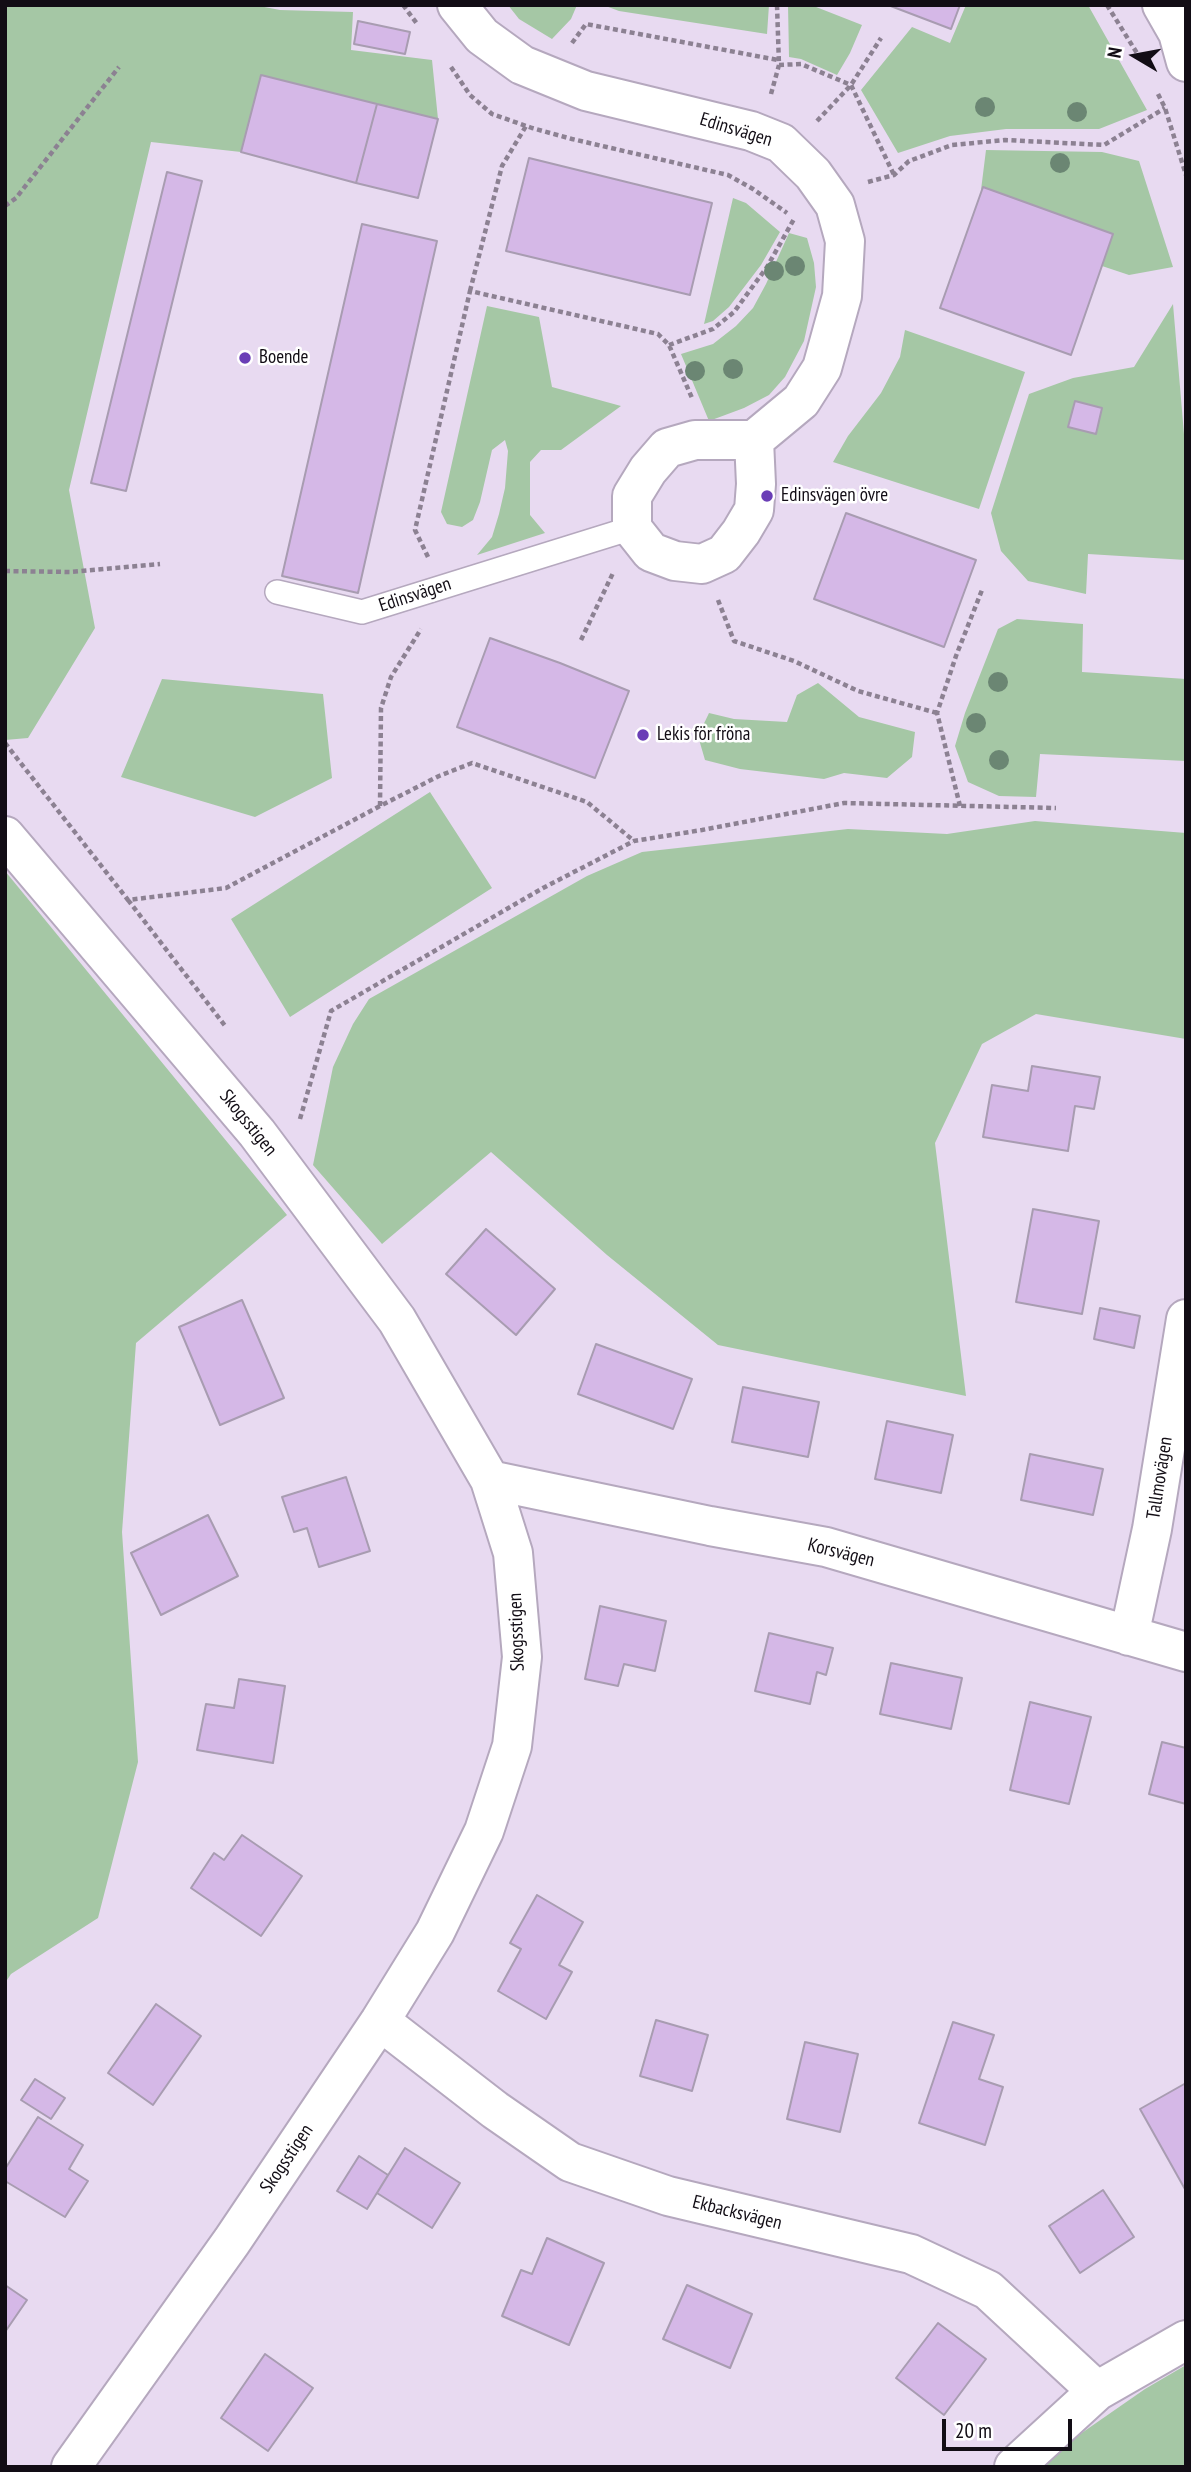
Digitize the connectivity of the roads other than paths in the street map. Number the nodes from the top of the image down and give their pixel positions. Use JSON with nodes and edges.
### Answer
{"nodes":[{"id":1,"x":457,"y":5,"type":"edge"},
{"id":2,"x":1162,"y":5,"type":"edge"},
{"id":3,"x":1186,"y":62,"type":"edge"},
{"id":4,"x":754,"y":440,"type":"junction"},
{"id":5,"x":632,"y":528,"type":"junction"},
{"id":6,"x":277,"y":592,"type":"dead end"},
{"id":7,"x":5,"y":836,"type":"edge"},
{"id":8,"x":1186,"y":1319,"type":"edge"},
{"id":9,"x":491,"y":1480,"type":"junction"},
{"id":10,"x":1129,"y":1636,"type":"junction"},
{"id":11,"x":1186,"y":1652,"type":"edge"},
{"id":12,"x":380,"y":2021,"type":"junction"},
{"id":13,"x":1186,"y":2340,"type":"edge"},
{"id":14,"x":1097,"y":2391,"type":"junction"},
{"id":15,"x":71,"y":2467,"type":"edge"},
{"id":16,"x":1014,"y":2467,"type":"edge"}],
"edges":[{"from":1,"to":4,"type":"street","name":"Edinsvägen"},
{"from":2,"to":3,"type":"street"},
{"from":4,"to":5,"type":"street"},
{"from":4,"to":5,"type":"street"},
{"from":5,"to":6,"type":"lane","name":"Edinsvägen"},
{"from":7,"to":9,"type":"street","name":"Skogsstigen"},
{"from":8,"to":10,"type":"street","name":"Tallmovägen"},
{"from":9,"to":10,"type":"street","name":"Korsvägen"},
{"from":9,"to":12,"type":"street","name":"Skogsstigen"},
{"from":10,"to":11,"type":"street","name":"Korsvägen"},
{"from":12,"to":14,"type":"street","name":"Ekbacksvägen"},
{"from":12,"to":15,"type":"street","name":"Skogsstigen"},
{"from":13,"to":14,"type":"street"},
{"from":14,"to":16,"type":"street"}]}
